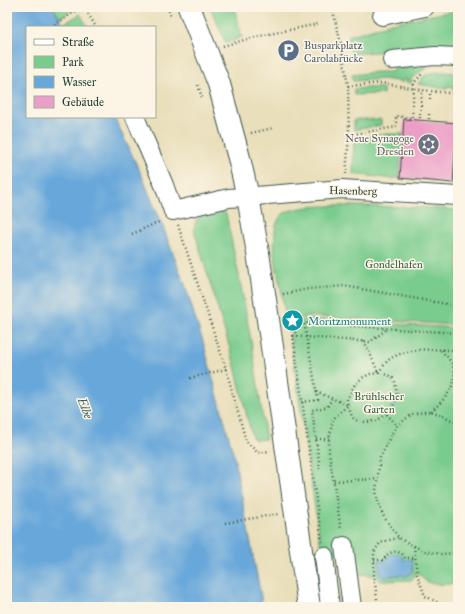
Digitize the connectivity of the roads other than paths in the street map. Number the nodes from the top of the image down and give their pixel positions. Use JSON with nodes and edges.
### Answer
{"nodes":[{"id":1,"x":189,"y":7,"type":"edge"},
{"id":2,"x":425,"y":7,"type":"edge"},
{"id":3,"x":382,"y":16,"type":"dead end"},
{"id":4,"x":458,"y":57,"type":"edge"},
{"id":5,"x":392,"y":60,"type":"dead end"},
{"id":6,"x":135,"y":118,"type":"edge"},
{"id":7,"x":458,"y":196,"type":"edge"},
{"id":8,"x":248,"y":197,"type":"junction"},
{"id":9,"x":344,"y":546,"type":"road end"},
{"id":10,"x":324,"y":556,"type":"road end"},
{"id":11,"x":309,"y":607,"type":"edge"},
{"id":12,"x":330,"y":607,"type":"edge"},
{"id":13,"x":352,"y":607,"type":"edge"}],
"edges":[{"from":1,"to":8,"type":"main road"},
{"from":2,"to":3,"type":"street"},
{"from":4,"to":5,"type":"street"},
{"from":6,"to":8,"type":"street","name":"Hasenberg"},
{"from":7,"to":8,"type":"street","name":"Hasenberg"},
{"from":8,"to":11,"type":"main road"},
{"from":9,"to":13,"type":"street"},
{"from":10,"to":12,"type":"street"}]}
